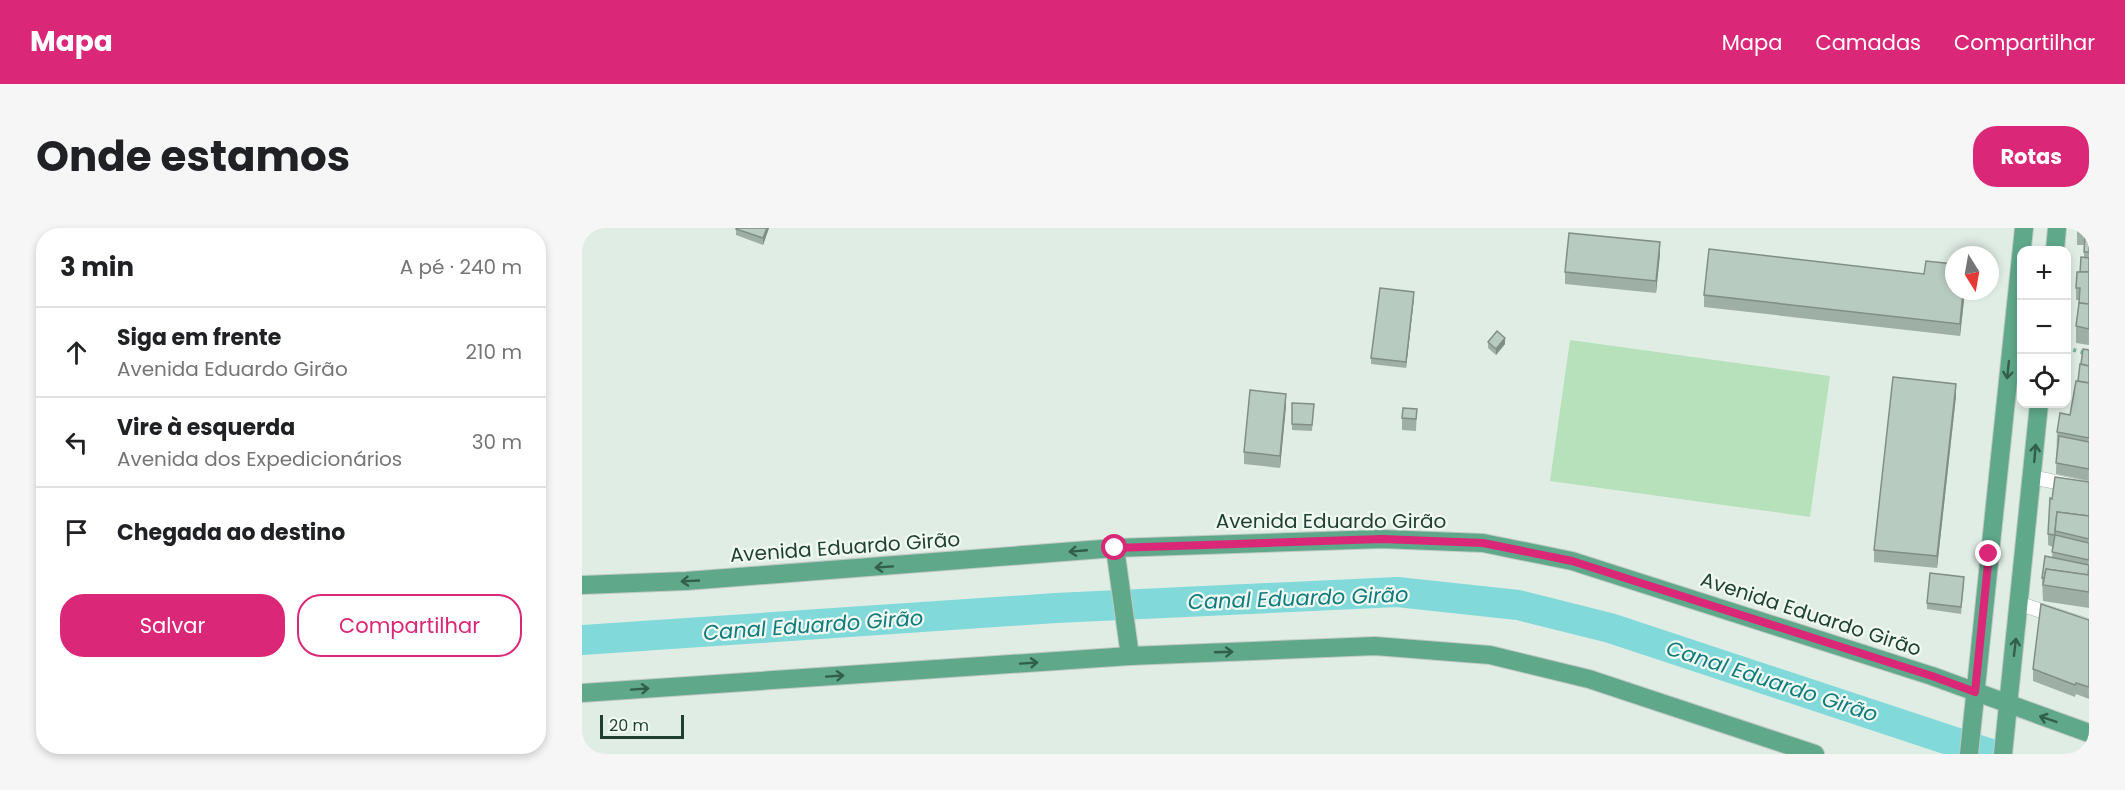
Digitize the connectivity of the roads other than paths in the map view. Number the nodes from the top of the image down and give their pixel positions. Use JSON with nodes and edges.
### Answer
{"nodes":[{"id":1,"x":2024,"y":228,"type":"edge"},
{"id":2,"x":2057,"y":228,"type":"edge"},
{"id":3,"x":2055,"y":246,"type":"edge"},
{"id":4,"x":2039,"y":408,"type":"edge"},
{"id":5,"x":2032,"y":477,"type":"junction"},
{"id":6,"x":2089,"y":489,"type":"edge"},
{"id":7,"x":1115,"y":548,"type":"junction"},
{"id":8,"x":582,"y":585,"type":"edge"},
{"id":9,"x":2020,"y":604,"type":"junction"},
{"id":10,"x":2089,"y":626,"type":"edge"},
{"id":11,"x":1129,"y":648,"type":"junction"},
{"id":12,"x":1975,"y":692,"type":"junction"},
{"id":13,"x":582,"y":693,"type":"edge"},
{"id":14,"x":2008,"y":705,"type":"junction"},
{"id":15,"x":2089,"y":733,"type":"edge"},
{"id":16,"x":2004,"y":746,"type":"edge"},
{"id":17,"x":1815,"y":754,"type":"edge"},
{"id":18,"x":1969,"y":754,"type":"edge"}],
"edges":[{"from":1,"to":12,"type":"main road","one_way":true},
{"from":2,"to":3,"type":"main road"},
{"from":5,"to":4,"type":"main road","one_way":true},
{"from":5,"to":6,"type":"lane"},
{"from":5,"to":9,"type":"main road"},
{"from":7,"to":8,"type":"main road","name":"Avenida Eduardo Girão","one_way":true},
{"from":7,"to":11,"type":"main road"},
{"from":7,"to":12,"type":"main road","name":"Avenida Eduardo Girão"},
{"from":9,"to":10,"type":"lane"},
{"from":14,"to":9,"type":"main road","one_way":true},
{"from":13,"to":11,"type":"main road","one_way":true},
{"from":11,"to":17,"type":"main road","one_way":true},
{"from":12,"to":14,"type":"main road","name":"Avenida Eduardo Girão"},
{"from":12,"to":18,"type":"main road"},
{"from":15,"to":14,"type":"main road","name":"Avenida Eduardo Girão","one_way":true},
{"from":14,"to":16,"type":"main road"}]}
